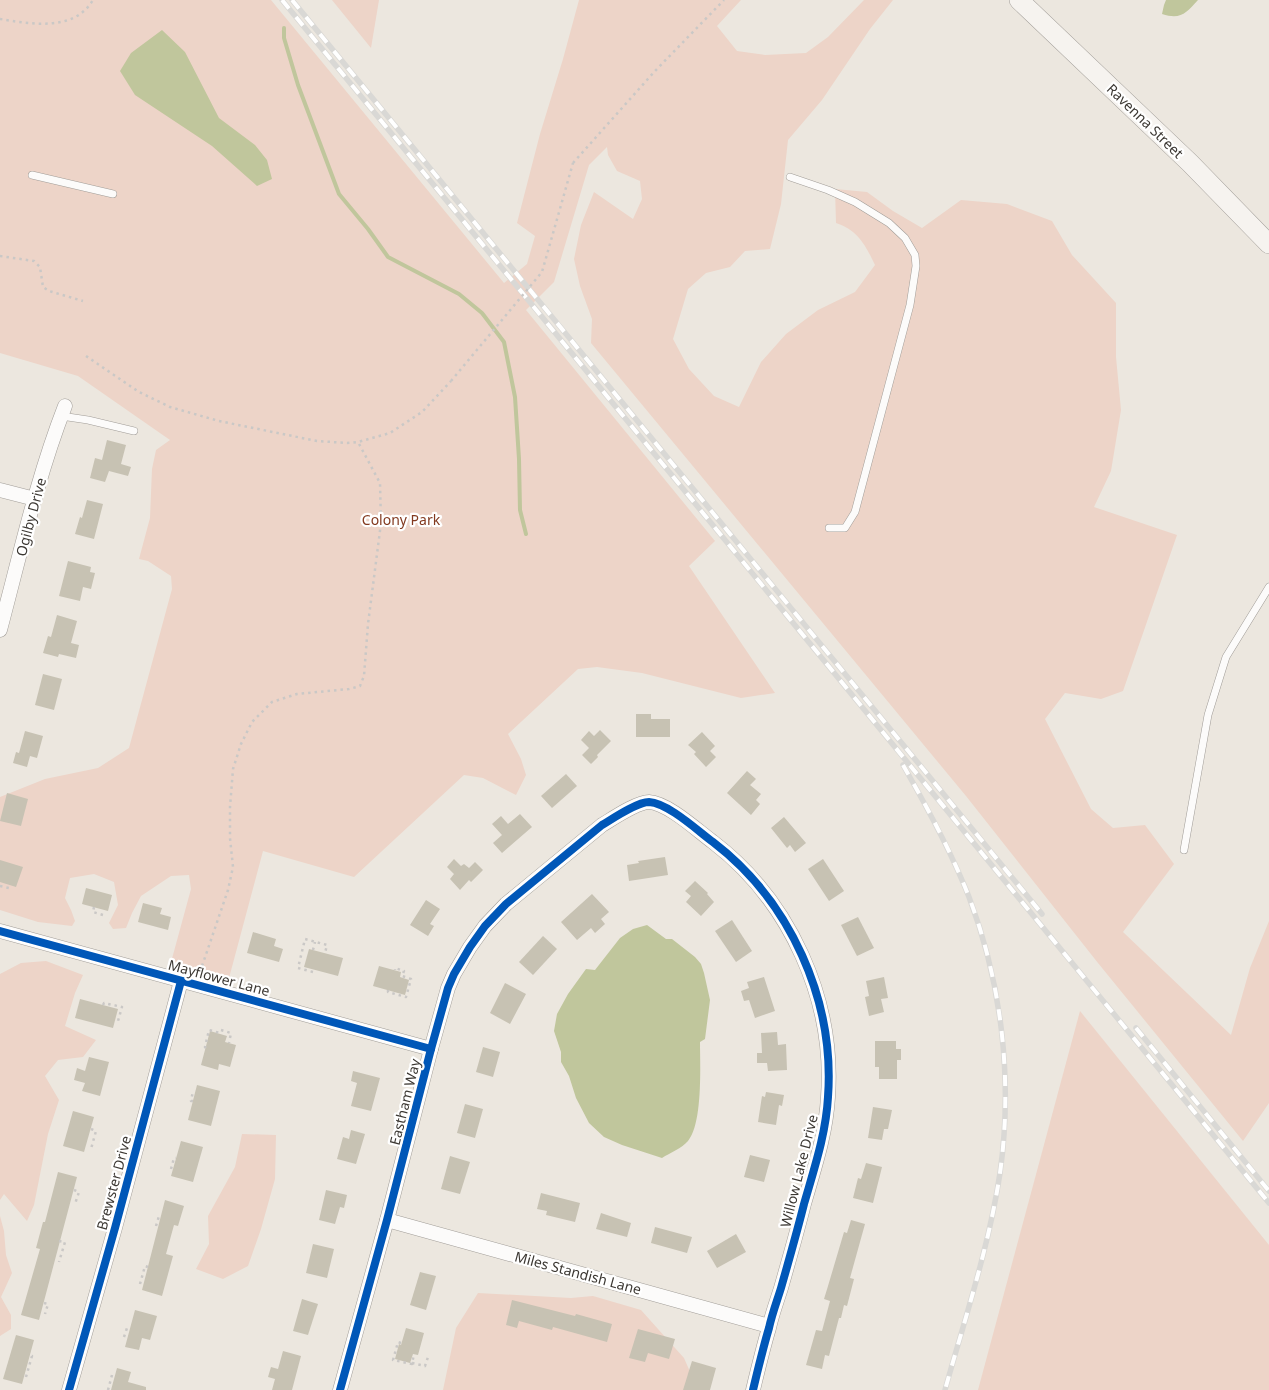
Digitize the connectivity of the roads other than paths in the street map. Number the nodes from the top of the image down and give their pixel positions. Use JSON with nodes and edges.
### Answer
{"nodes":[{"id":1,"x":1018,"y":0,"type":"edge"},
{"id":2,"x":32,"y":175,"type":"dead end"},
{"id":3,"x":790,"y":177,"type":"dead end"},
{"id":4,"x":113,"y":194,"type":"dead end"},
{"id":5,"x":1269,"y":244,"type":"edge"},
{"id":6,"x":63,"y":411,"type":"joint"},
{"id":7,"x":134,"y":431,"type":"dead end"},
{"id":8,"x":0,"y":490,"type":"edge"},
{"id":9,"x":35,"y":499,"type":"junction"},
{"id":10,"x":828,"y":528,"type":"dead end"},
{"id":11,"x":1269,"y":587,"type":"edge"},
{"id":12,"x":0,"y":630,"type":"edge"},
{"id":13,"x":662,"y":806,"type":"joint"},
{"id":14,"x":1184,"y":850,"type":"dead end"},
{"id":15,"x":0,"y":931,"type":"edge"},
{"id":16,"x":181,"y":981,"type":"junction"},
{"id":17,"x":431,"y":1049,"type":"junction"},
{"id":18,"x":387,"y":1220,"type":"junction"},
{"id":19,"x":769,"y":1326,"type":"junction"},
{"id":20,"x":69,"y":1390,"type":"edge"},
{"id":21,"x":340,"y":1390,"type":"edge"},
{"id":22,"x":753,"y":1390,"type":"edge"}],
"edges":[{"from":1,"to":5,"type":"street","name":"Ravenna Street"},
{"from":2,"to":4,"type":"lane"},
{"from":3,"to":10,"type":"lane"},
{"from":6,"to":7,"type":"lane"},
{"from":6,"to":9,"type":"street","name":"Ogilby Drive"},
{"from":8,"to":9,"type":"street"},
{"from":9,"to":12,"type":"street","name":"Ogilby Drive"},
{"from":11,"to":14,"type":"lane"},
{"from":13,"to":17,"type":"street","name":"Eastham Way"},
{"from":13,"to":19,"type":"street","name":"Willow Lake Drive"},
{"from":15,"to":16,"type":"street","name":"Mayflower Lane"},
{"from":16,"to":17,"type":"street","name":"Mayflower Lane"},
{"from":16,"to":20,"type":"street","name":"Brewster Drive"},
{"from":17,"to":18,"type":"street","name":"Eastham Way"},
{"from":18,"to":19,"type":"street","name":"Miles Standish Lane"},
{"from":18,"to":21,"type":"street","name":"Eastham Way"},
{"from":19,"to":22,"type":"street","name":"Willow Lake Drive"}]}
